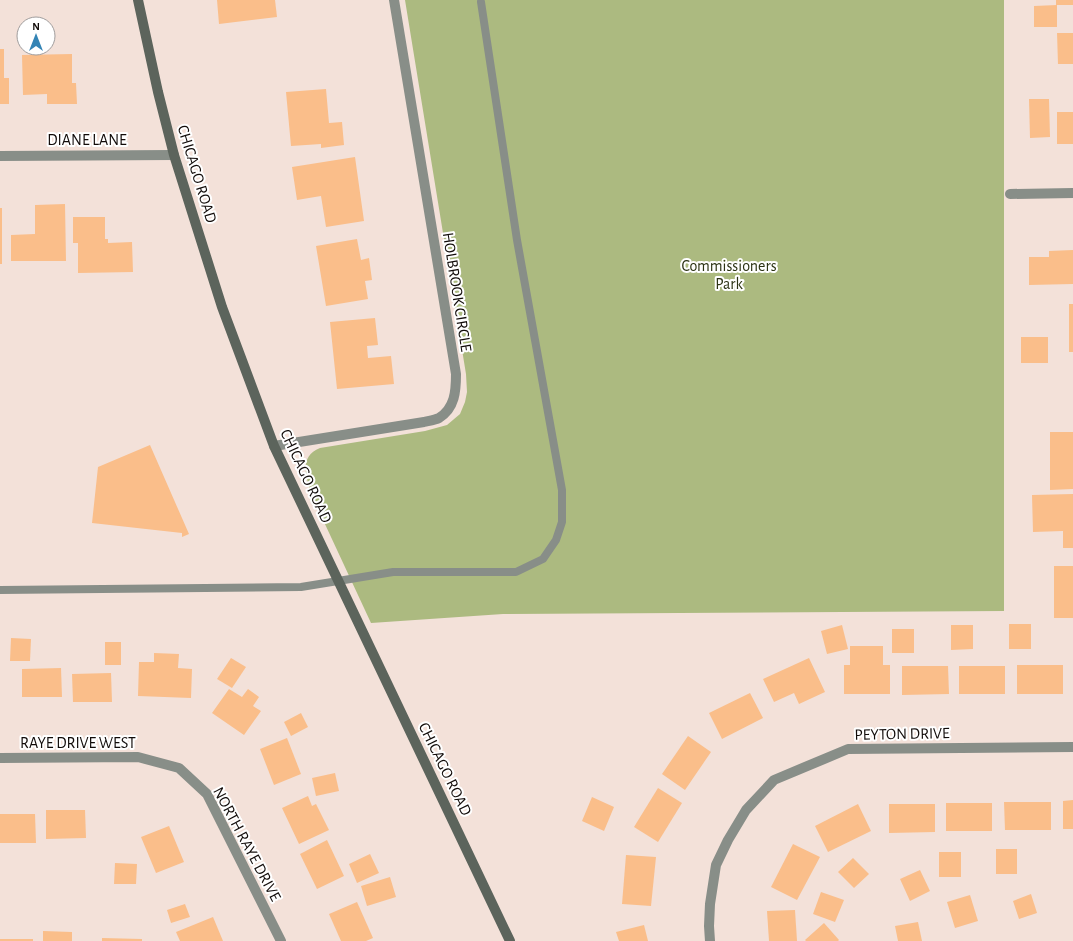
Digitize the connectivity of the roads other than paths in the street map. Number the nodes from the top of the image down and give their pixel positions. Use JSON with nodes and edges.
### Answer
{"nodes":[{"id":1,"x":138,"y":0,"type":"edge"},
{"id":2,"x":394,"y":0,"type":"edge"},
{"id":3,"x":481,"y":2,"type":"dead end"},
{"id":4,"x":174,"y":155,"type":"junction"},
{"id":5,"x":0,"y":156,"type":"edge"},
{"id":6,"x":1073,"y":193,"type":"edge"},
{"id":7,"x":1010,"y":194,"type":"dead end"},
{"id":8,"x":274,"y":446,"type":"junction"},
{"id":9,"x":338,"y":580,"type":"junction"},
{"id":10,"x":0,"y":590,"type":"edge"},
{"id":11,"x":1073,"y":748,"type":"edge"},
{"id":12,"x":0,"y":758,"type":"edge"},
{"id":13,"x":179,"y":768,"type":"joint"},
{"id":14,"x":281,"y":941,"type":"edge"},
{"id":15,"x":510,"y":941,"type":"edge"},
{"id":16,"x":710,"y":941,"type":"edge"}],
"edges":[{"from":1,"to":4,"type":"street","name":"CHICAGO ROAD"},
{"from":2,"to":8,"type":"street","name":"HOLBROOK CIRCLE"},
{"from":3,"to":9,"type":"lane"},
{"from":4,"to":5,"type":"street","name":"DIANE LANE"},
{"from":4,"to":8,"type":"street","name":"CHICAGO ROAD"},
{"from":6,"to":7,"type":"street"},
{"from":8,"to":9,"type":"street","name":"CHICAGO ROAD"},
{"from":9,"to":10,"type":"lane"},
{"from":9,"to":15,"type":"street","name":"CHICAGO ROAD"},
{"from":11,"to":16,"type":"street","name":"PEYTON DRIVE"},
{"from":12,"to":13,"type":"street","name":"RAYE DRIVE WEST"},
{"from":13,"to":14,"type":"street","name":"NORTH RAYE DRIVE"}]}
